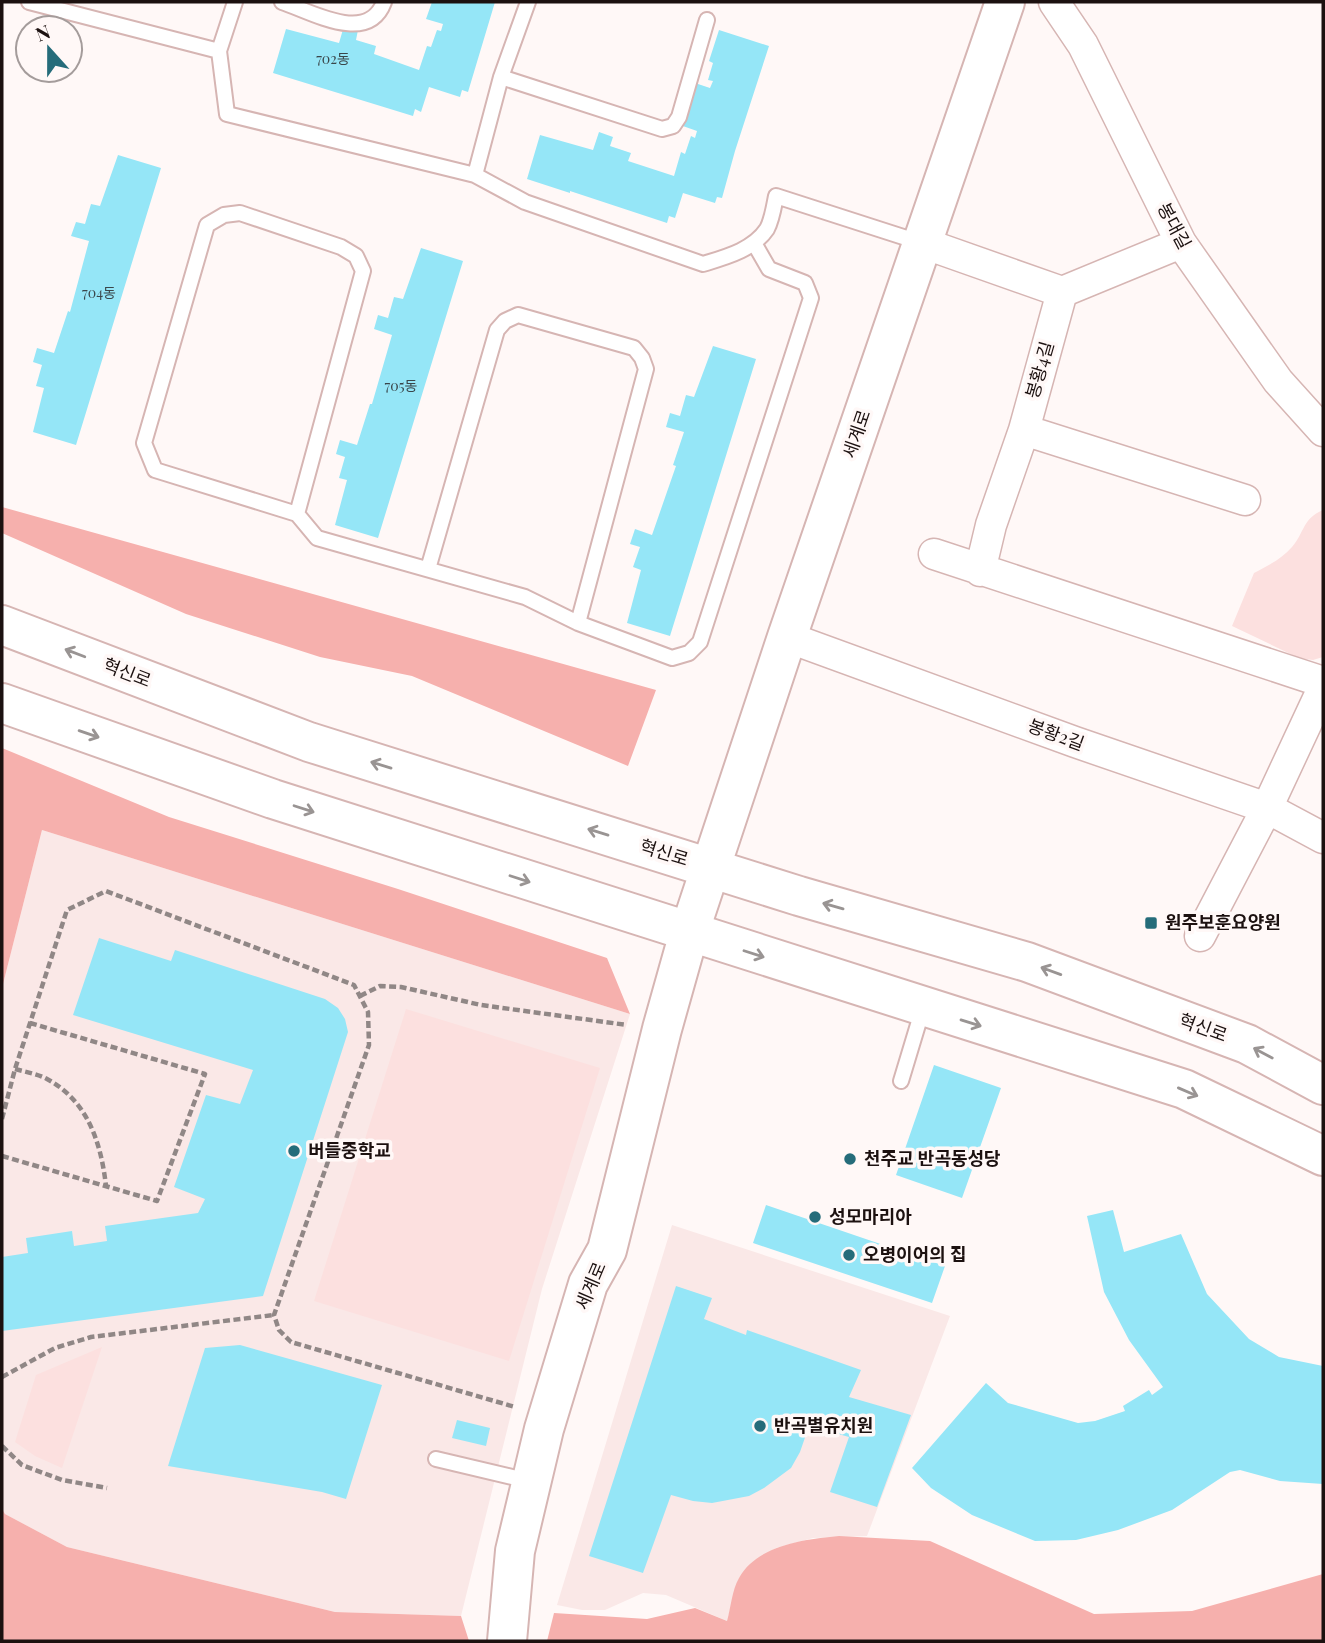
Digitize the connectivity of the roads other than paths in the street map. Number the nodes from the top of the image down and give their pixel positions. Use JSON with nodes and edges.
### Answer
{"nodes":[{"id":1,"x":29,"y":2,"type":"edge"},
{"id":2,"x":235,"y":2,"type":"edge"},
{"id":3,"x":282,"y":2,"type":"edge"},
{"id":4,"x":384,"y":2,"type":"edge"},
{"id":5,"x":528,"y":2,"type":"edge"},
{"id":6,"x":1005,"y":2,"type":"edge"},
{"id":7,"x":1054,"y":2,"type":"edge"},
{"id":8,"x":706,"y":20,"type":"dead end"},
{"id":9,"x":219,"y":51,"type":"junction"},
{"id":10,"x":501,"y":77,"type":"junction"},
{"id":11,"x":475,"y":175,"type":"junction"},
{"id":12,"x":754,"y":243,"type":"junction"},
{"id":13,"x":923,"y":243,"type":"junction"},
{"id":14,"x":1181,"y":243,"type":"junction"},
{"id":15,"x":1062,"y":292,"type":"junction"},
{"id":16,"x":1024,"y":430,"type":"junction"},
{"id":17,"x":1323,"y":431,"type":"edge"},
{"id":18,"x":1245,"y":500,"type":"dead end"},
{"id":19,"x":297,"y":514,"type":"junction"},
{"id":20,"x":934,"y":554,"type":"dead end"},
{"id":21,"x":428,"y":569,"type":"junction"},
{"id":22,"x":980,"y":570,"type":"junction"},
{"id":23,"x":578,"y":622,"type":"junction"},
{"id":24,"x":2,"y":625,"type":"edge"},
{"id":25,"x":787,"y":637,"type":"junction"},
{"id":26,"x":1323,"y":682,"type":"edge"},
{"id":27,"x":1323,"y":688,"type":"edge"},
{"id":28,"x":2,"y":703,"type":"edge"},
{"id":29,"x":1267,"y":808,"type":"junction"},
{"id":30,"x":1323,"y":838,"type":"edge"},
{"id":31,"x":710,"y":867,"type":"junction"},
{"id":32,"x":689,"y":933,"type":"junction"},
{"id":33,"x":1200,"y":936,"type":"dead end"},
{"id":34,"x":923,"y":1008,"type":"junction"},
{"id":35,"x":901,"y":1081,"type":"dead end"},
{"id":36,"x":1323,"y":1085,"type":"edge"},
{"id":37,"x":1323,"y":1156,"type":"edge"},
{"id":38,"x":436,"y":1459,"type":"dead end"},
{"id":39,"x":531,"y":1482,"type":"junction"},
{"id":40,"x":507,"y":1641,"type":"edge"}],
"edges":[{"from":1,"to":9,"type":"lane"},
{"from":2,"to":9,"type":"lane"},
{"from":3,"to":4,"type":"lane"},
{"from":5,"to":10,"type":"lane"},
{"from":6,"to":13,"type":"street","name":"세계로"},
{"from":7,"to":14,"type":"street","name":"봉대길"},
{"from":8,"to":10,"type":"lane"},
{"from":9,"to":11,"type":"lane"},
{"from":10,"to":11,"type":"lane"},
{"from":11,"to":12,"type":"lane"},
{"from":12,"to":13,"type":"lane"},
{"from":12,"to":23,"type":"lane"},
{"from":13,"to":15,"type":"street"},
{"from":13,"to":25,"type":"street","name":"세계로"},
{"from":14,"to":15,"type":"street"},
{"from":14,"to":17,"type":"street","name":"봉대길"},
{"from":15,"to":16,"type":"street","name":"봉황4길"},
{"from":16,"to":18,"type":"street"},
{"from":16,"to":22,"type":"street","name":"봉황4길"},
{"from":19,"to":19,"type":"lane"},
{"from":19,"to":21,"type":"lane"},
{"from":20,"to":22,"type":"street"},
{"from":21,"to":23,"type":"lane"},
{"from":21,"to":23,"type":"lane"},
{"from":22,"to":26,"type":"street"},
{"from":31,"to":24,"type":"street","name":"혁신로","one_way":true},
{"from":25,"to":29,"type":"street","name":"봉황2길"},
{"from":25,"to":31,"type":"street","name":"세계로"},
{"from":27,"to":29,"type":"street"},
{"from":28,"to":32,"type":"street","one_way":true},
{"from":29,"to":30,"type":"street","name":"봉황2길"},
{"from":29,"to":33,"type":"street"},
{"from":31,"to":32,"type":"street","name":"세계로"},
{"from":36,"to":31,"type":"street","name":"혁신로","one_way":true},
{"from":32,"to":34,"type":"street","one_way":true},
{"from":32,"to":39,"type":"street","name":"세계로"},
{"from":34,"to":35,"type":"lane"},
{"from":34,"to":37,"type":"street","one_way":true},
{"from":38,"to":39,"type":"lane"},
{"from":39,"to":40,"type":"street","name":"세계로"}]}
